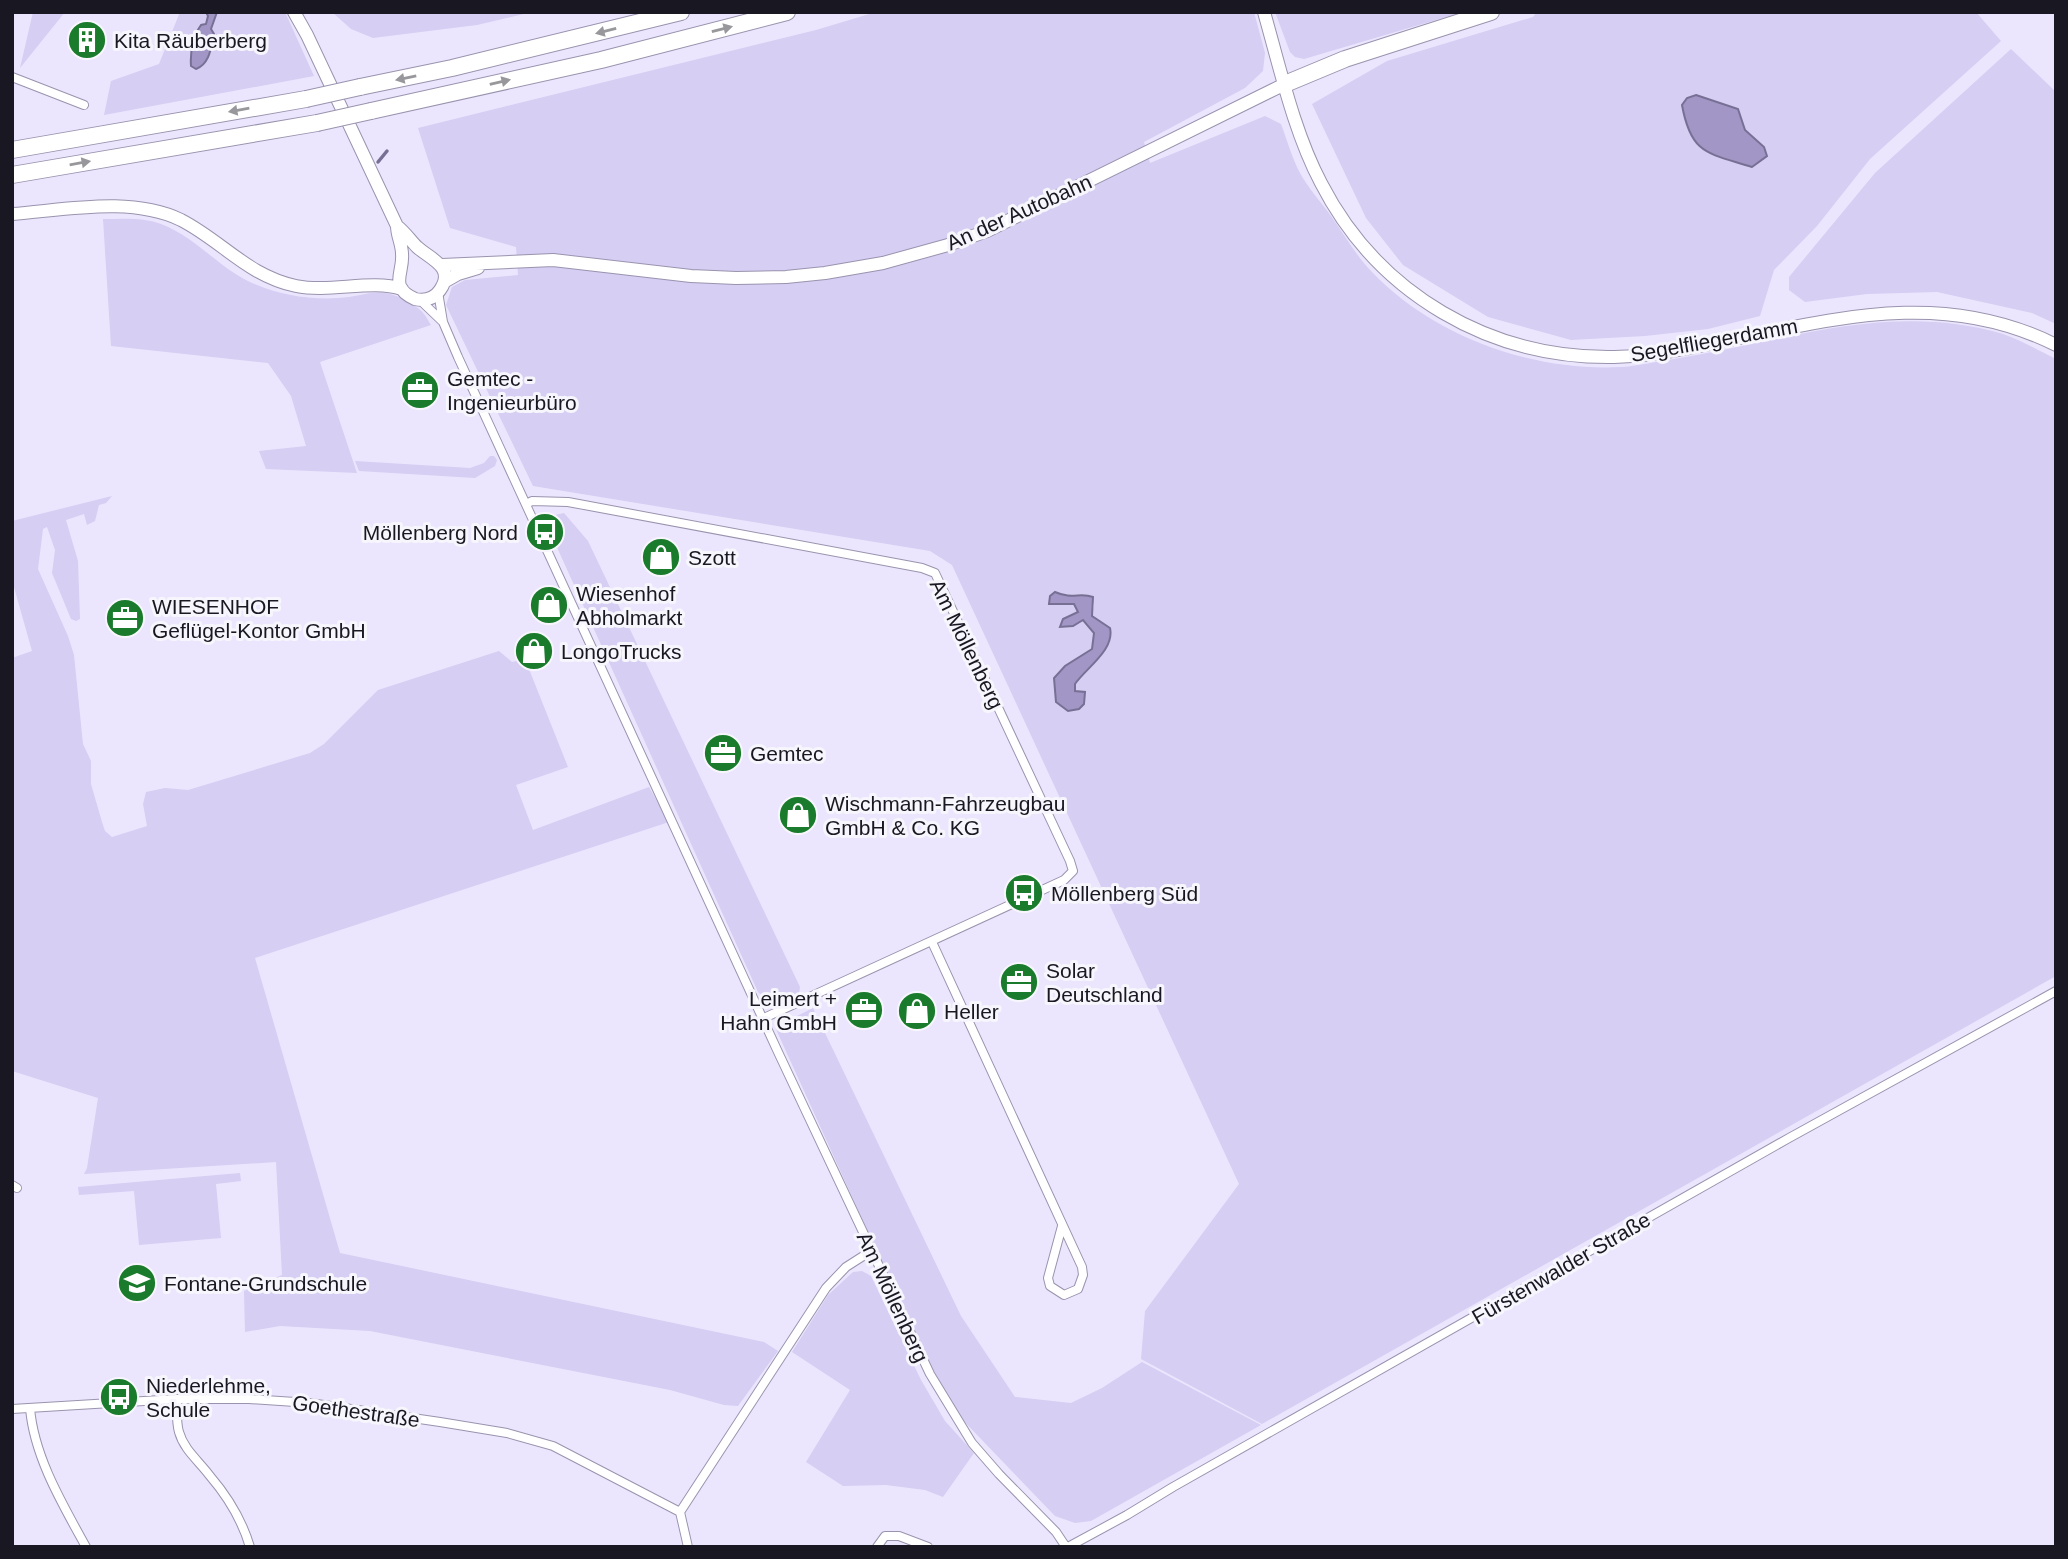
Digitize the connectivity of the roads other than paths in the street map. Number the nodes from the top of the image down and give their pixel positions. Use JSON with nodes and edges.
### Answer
{"nodes":[{"id":1,"x":293,"y":12,"type":"edge"},
{"id":2,"x":681,"y":12,"type":"edge"},
{"id":3,"x":787,"y":12,"type":"edge"},
{"id":4,"x":1264,"y":12,"type":"edge"},
{"id":5,"x":1491,"y":12,"type":"edge"},
{"id":6,"x":12,"y":77,"type":"edge"},
{"id":7,"x":1285,"y":84,"type":"junction"},
{"id":8,"x":85,"y":105,"type":"dead end"},
{"id":9,"x":12,"y":150,"type":"edge"},
{"id":10,"x":12,"y":175,"type":"edge"},
{"id":11,"x":12,"y":214,"type":"edge"},
{"id":12,"x":397,"y":226,"type":"junction"},
{"id":13,"x":425,"y":254,"type":"junction"},
{"id":14,"x":484,"y":264,"type":"junction"},
{"id":15,"x":442,"y":265,"type":"junction"},
{"id":16,"x":400,"y":268,"type":"junction"},
{"id":17,"x":365,"y":286,"type":"junction"},
{"id":18,"x":441,"y":287,"type":"junction"},
{"id":19,"x":402,"y":289,"type":"junction"},
{"id":20,"x":420,"y":300,"type":"junction"},
{"id":21,"x":443,"y":322,"type":"junction"},
{"id":22,"x":2056,"y":345,"type":"edge"},
{"id":23,"x":526,"y":504,"type":"junction"},
{"id":24,"x":932,"y":942,"type":"junction"},
{"id":25,"x":2056,"y":991,"type":"edge"},
{"id":26,"x":764,"y":1018,"type":"junction"},
{"id":27,"x":1062,"y":1226,"type":"junction"},
{"id":28,"x":871,"y":1251,"type":"junction"},
{"id":29,"x":177,"y":1399,"type":"junction"},
{"id":30,"x":30,"y":1408,"type":"junction"},
{"id":31,"x":12,"y":1409,"type":"edge"},
{"id":32,"x":681,"y":1512,"type":"junction"},
{"id":33,"x":86,"y":1547,"type":"edge"},
{"id":34,"x":250,"y":1547,"type":"edge"},
{"id":35,"x":688,"y":1547,"type":"edge"},
{"id":36,"x":877,"y":1547,"type":"edge"},
{"id":37,"x":928,"y":1547,"type":"edge"},
{"id":38,"x":1067,"y":1547,"type":"edge"}],
"edges":[{"from":1,"to":12,"type":"main road"},
{"from":2,"to":9,"type":"highway","one_way":true,"bridge":true},
{"from":10,"to":3,"type":"highway","one_way":true,"bridge":true},
{"from":4,"to":7,"type":"main road","name":"Segelfliegerdamm"},
{"from":5,"to":7,"type":"highway"},
{"from":6,"to":8,"type":"street"},
{"from":7,"to":14,"type":"main road","name":"An der Autobahn"},
{"from":7,"to":22,"type":"main road","name":"Segelfliegerdamm"},
{"from":11,"to":17,"type":"main road"},
{"from":12,"to":13,"type":"main road"},
{"from":12,"to":16,"type":"main road"},
{"from":13,"to":15,"type":"main road"},
{"from":13,"to":16,"type":"main road"},
{"from":14,"to":15,"type":"main road","name":"An der Autobahn"},
{"from":14,"to":18,"type":"main road","name":"An der Autobahn"},
{"from":15,"to":18,"type":"main road"},
{"from":16,"to":17,"type":"main road"},
{"from":16,"to":19,"type":"main road"},
{"from":17,"to":19,"type":"main road"},
{"from":18,"to":20,"type":"main road"},
{"from":18,"to":21,"type":"street","name":"Am Möllenberg"},
{"from":19,"to":20,"type":"main road"},
{"from":20,"to":21,"type":"street","name":"Am Möllenberg"},
{"from":21,"to":23,"type":"street","name":"Am Möllenberg"},
{"from":23,"to":24,"type":"street","name":"Am Möllenberg"},
{"from":23,"to":26,"type":"street","name":"Am Möllenberg"},
{"from":24,"to":26,"type":"street","name":"Am Möllenberg"},
{"from":24,"to":27,"type":"street"},
{"from":25,"to":38,"type":"street","name":"Fürstenwalder Straße"},
{"from":26,"to":28,"type":"street","name":"Am Möllenberg"},
{"from":27,"to":27,"type":"street"},
{"from":28,"to":32,"type":"street"},
{"from":28,"to":38,"type":"street","name":"Am Möllenberg"},
{"from":29,"to":30,"type":"street","name":"Goethestraße"},
{"from":29,"to":32,"type":"street","name":"Goethestraße"},
{"from":29,"to":34,"type":"street"},
{"from":30,"to":31,"type":"street","name":"Goethestraße"},
{"from":30,"to":33,"type":"street"},
{"from":32,"to":35,"type":"street"},
{"from":36,"to":37,"type":"street"}]}
